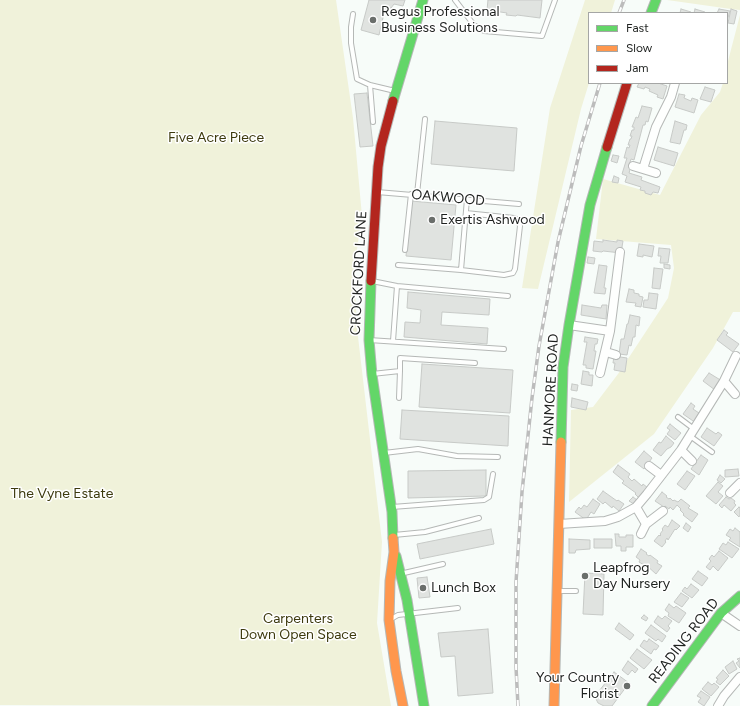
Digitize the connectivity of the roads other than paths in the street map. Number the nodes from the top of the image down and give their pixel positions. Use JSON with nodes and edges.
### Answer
{"nodes":[{"id":1,"x":423,"y":0,"type":"edge"},
{"id":2,"x":455,"y":0,"type":"edge"},
{"id":3,"x":555,"y":0,"type":"edge"},
{"id":4,"x":656,"y":0,"type":"edge"},
{"id":5,"x":651,"y":12,"type":"edge"},
{"id":6,"x":353,"y":14,"type":"dead end"},
{"id":7,"x":627,"y":84,"type":"edge"},
{"id":8,"x":675,"y":84,"type":"edge"},
{"id":9,"x":370,"y":85,"type":"junction"},
{"id":10,"x":396,"y":92,"type":"junction"},
{"id":11,"x":425,"y":119,"type":"dead end"},
{"id":12,"x":373,"y":122,"type":"dead end"},
{"id":13,"x":634,"y":166,"type":"dead end"},
{"id":14,"x":643,"y":169,"type":"junction"},
{"id":15,"x":656,"y":173,"type":"dead end"},
{"id":16,"x":377,"y":192,"type":"junction"},
{"id":17,"x":411,"y":194,"type":"junction"},
{"id":18,"x":416,"y":194,"type":"junction"},
{"id":19,"x":467,"y":199,"type":"junction"},
{"id":20,"x":519,"y":204,"type":"dead end"},
{"id":21,"x":466,"y":213,"type":"junction"},
{"id":22,"x":405,"y":250,"type":"dead end"},
{"id":23,"x":620,"y":252,"type":"dead end"},
{"id":24,"x":398,"y":265,"type":"dead end"},
{"id":25,"x":461,"y":270,"type":"junction"},
{"id":26,"x":370,"y":281,"type":"junction"},
{"id":27,"x":397,"y":286,"type":"junction"},
{"id":28,"x":508,"y":296,"type":"dead end"},
{"id":29,"x":569,"y":325,"type":"junction"},
{"id":30,"x":610,"y":331,"type":"junction"},
{"id":31,"x":369,"y":340,"type":"junction"},
{"id":32,"x":393,"y":341,"type":"junction"},
{"id":33,"x":504,"y":349,"type":"dead end"},
{"id":34,"x":606,"y":352,"type":"junction"},
{"id":35,"x":616,"y":355,"type":"dead end"},
{"id":36,"x":736,"y":356,"type":"dead end"},
{"id":37,"x":475,"y":363,"type":"dead end"},
{"id":38,"x":400,"y":371,"type":"junction"},
{"id":39,"x":600,"y":373,"type":"dead end"},
{"id":40,"x":372,"y":374,"type":"junction"},
{"id":41,"x":724,"y":381,"type":"junction"},
{"id":42,"x":735,"y":394,"type":"dead end"},
{"id":43,"x":399,"y":398,"type":"dead end"},
{"id":44,"x":678,"y":417,"type":"dead end"},
{"id":45,"x":692,"y":432,"type":"junction"},
{"id":46,"x":681,"y":450,"type":"junction"},
{"id":47,"x":712,"y":452,"type":"dead end"},
{"id":48,"x":384,"y":453,"type":"junction"},
{"id":49,"x":498,"y":457,"type":"dead end"},
{"id":50,"x":692,"y":461,"type":"dead end"},
{"id":51,"x":649,"y":466,"type":"dead end"},
{"id":52,"x":493,"y":474,"type":"dead end"},
{"id":53,"x":661,"y":475,"type":"junction"},
{"id":54,"x":391,"y":507,"type":"junction"},
{"id":55,"x":636,"y":507,"type":"junction"},
{"id":56,"x":663,"y":511,"type":"dead end"},
{"id":57,"x":479,"y":518,"type":"dead end"},
{"id":58,"x":559,"y":524,"type":"junction"},
{"id":59,"x":646,"y":524,"type":"junction"},
{"id":60,"x":641,"y":534,"type":"dead end"},
{"id":61,"x":393,"y":535,"type":"junction"},
{"id":62,"x":394,"y":552,"type":"junction"},
{"id":63,"x":443,"y":564,"type":"dead end"},
{"id":64,"x":401,"y":575,"type":"junction"},
{"id":65,"x":390,"y":581,"type":"junction"},
{"id":66,"x":557,"y":591,"type":"junction"},
{"id":67,"x":576,"y":591,"type":"dead end"},
{"id":68,"x":740,"y":596,"type":"edge"},
{"id":69,"x":458,"y":608,"type":"dead end"},
{"id":70,"x":721,"y":612,"type":"junction"},
{"id":71,"x":410,"y":615,"type":"junction"},
{"id":72,"x":389,"y":620,"type":"junction"},
{"id":73,"x":740,"y":626,"type":"edge"},
{"id":74,"x":740,"y":677,"type":"edge"},
{"id":75,"x":402,"y":706,"type":"edge"},
{"id":76,"x":424,"y":706,"type":"edge"},
{"id":77,"x":554,"y":706,"type":"edge"},
{"id":78,"x":652,"y":706,"type":"edge"},
{"id":79,"x":718,"y":706,"type":"edge"}],
"edges":[{"from":1,"to":10,"type":"street","name":"CROCKFORD LANE"},
{"from":2,"to":3,"type":"lane"},
{"from":4,"to":5,"type":"street"},
{"from":6,"to":9,"type":"lane"},
{"from":7,"to":29,"type":"street","name":"HANMORE ROAD"},
{"from":8,"to":14,"type":"street"},
{"from":9,"to":10,"type":"lane"},
{"from":9,"to":12,"type":"lane"},
{"from":10,"to":16,"type":"street","name":"CROCKFORD LANE"},
{"from":11,"to":18,"type":"lane"},
{"from":13,"to":14,"type":"street"},
{"from":14,"to":15,"type":"street"},
{"from":16,"to":17,"type":"lane","name":"OAKWOOD"},
{"from":16,"to":26,"type":"street","name":"CROCKFORD LANE"},
{"from":17,"to":18,"type":"lane","name":"OAKWOOD"},
{"from":17,"to":22,"type":"lane"},
{"from":18,"to":19,"type":"lane","name":"OAKWOOD"},
{"from":19,"to":20,"type":"lane","name":"OAKWOOD"},
{"from":19,"to":21,"type":"lane"},
{"from":21,"to":25,"type":"lane"},
{"from":21,"to":25,"type":"lane"},
{"from":23,"to":30,"type":"street"},
{"from":24,"to":25,"type":"lane"},
{"from":26,"to":27,"type":"lane"},
{"from":26,"to":31,"type":"street","name":"CROCKFORD LANE"},
{"from":27,"to":28,"type":"lane"},
{"from":27,"to":32,"type":"lane"},
{"from":29,"to":30,"type":"street"},
{"from":29,"to":58,"type":"street","name":"HANMORE ROAD"},
{"from":30,"to":34,"type":"street"},
{"from":31,"to":32,"type":"lane"},
{"from":31,"to":40,"type":"street","name":"CROCKFORD LANE"},
{"from":32,"to":33,"type":"lane"},
{"from":34,"to":35,"type":"street"},
{"from":34,"to":39,"type":"street"},
{"from":36,"to":41,"type":"street"},
{"from":37,"to":38,"type":"lane"},
{"from":38,"to":40,"type":"lane"},
{"from":38,"to":43,"type":"lane"},
{"from":40,"to":48,"type":"street","name":"CROCKFORD LANE"},
{"from":41,"to":42,"type":"street"},
{"from":41,"to":45,"type":"street"},
{"from":44,"to":45,"type":"lane"},
{"from":45,"to":46,"type":"street"},
{"from":45,"to":47,"type":"lane"},
{"from":46,"to":50,"type":"street"},
{"from":46,"to":53,"type":"street"},
{"from":48,"to":49,"type":"lane"},
{"from":48,"to":54,"type":"street","name":"CROCKFORD LANE"},
{"from":51,"to":53,"type":"street"},
{"from":52,"to":54,"type":"lane"},
{"from":53,"to":55,"type":"street"},
{"from":54,"to":61,"type":"street","name":"CROCKFORD LANE"},
{"from":55,"to":58,"type":"street"},
{"from":55,"to":59,"type":"street"},
{"from":56,"to":59,"type":"street"},
{"from":57,"to":61,"type":"lane"},
{"from":58,"to":66,"type":"street","name":"HANMORE ROAD"},
{"from":59,"to":60,"type":"street"},
{"from":61,"to":62,"type":"street","name":"CROCKFORD LANE"},
{"from":62,"to":64,"type":"street","name":"CROCKFORD LANE"},
{"from":62,"to":65,"type":"street","name":"CROCKFORD LANE"},
{"from":63,"to":64,"type":"lane"},
{"from":64,"to":65,"type":"lane"},
{"from":64,"to":71,"type":"street","name":"CROCKFORD LANE"},
{"from":65,"to":72,"type":"street","name":"CROCKFORD LANE"},
{"from":66,"to":67,"type":"lane"},
{"from":66,"to":77,"type":"street","name":"HANMORE ROAD"},
{"from":68,"to":70,"type":"street","name":"READING ROAD"},
{"from":69,"to":71,"type":"lane"},
{"from":70,"to":73,"type":"street"},
{"from":70,"to":78,"type":"street","name":"READING ROAD"},
{"from":71,"to":72,"type":"lane"},
{"from":71,"to":76,"type":"street","name":"CROCKFORD LANE"},
{"from":72,"to":75,"type":"street","name":"CROCKFORD LANE"},
{"from":74,"to":79,"type":"street"}]}
